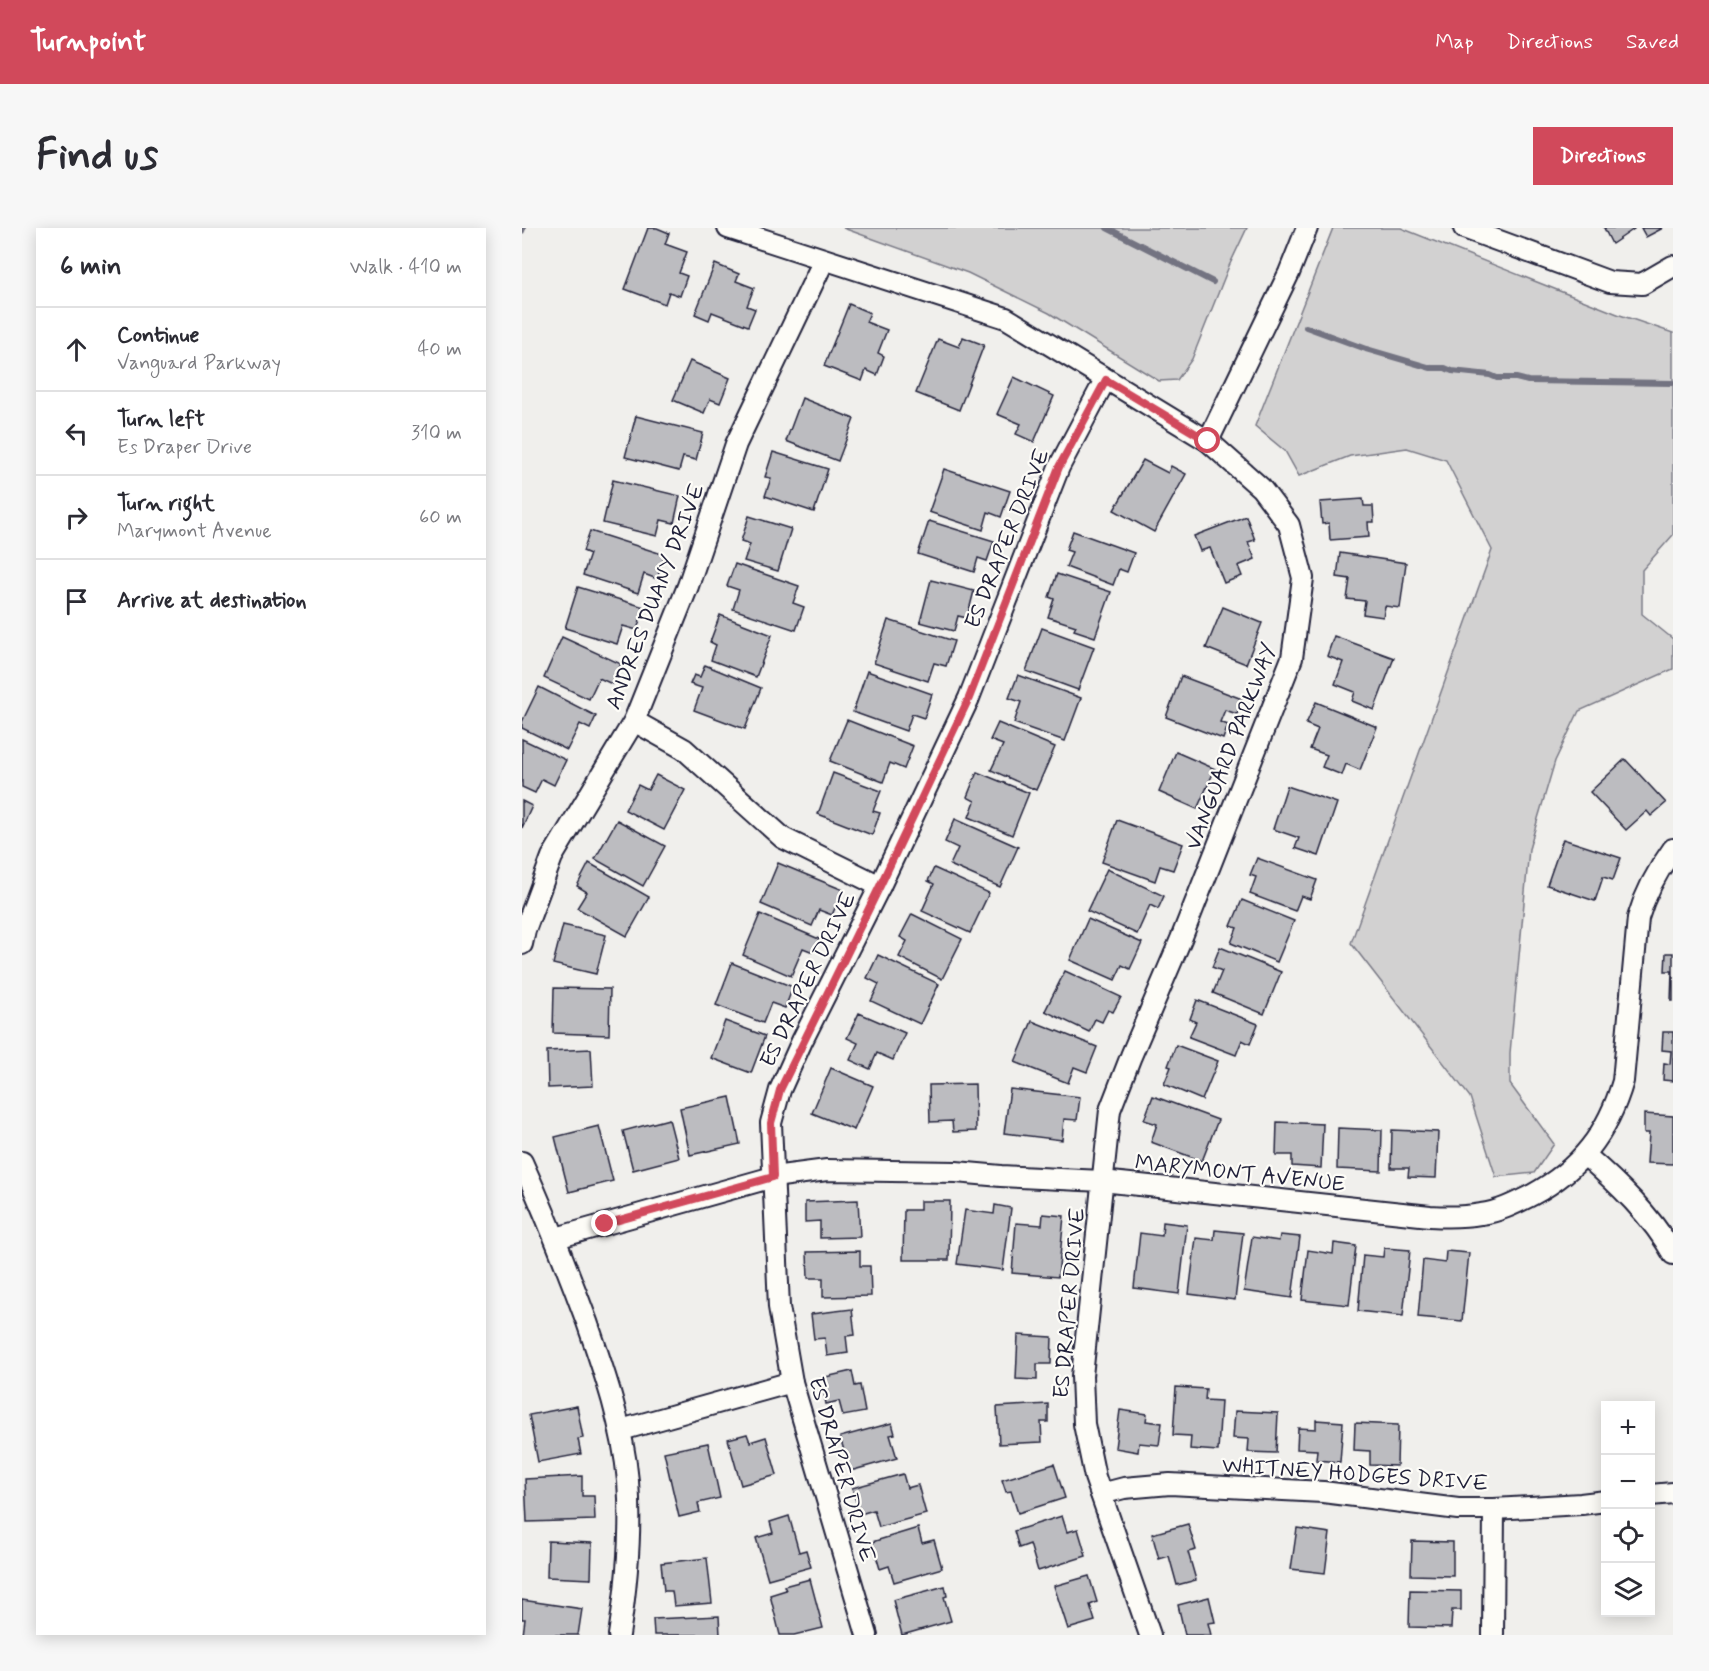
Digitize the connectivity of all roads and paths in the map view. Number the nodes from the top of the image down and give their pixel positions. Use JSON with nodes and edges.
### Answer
{"nodes":[{"id":1,"x":728,"y":228,"type":"edge"},
{"id":2,"x":1307,"y":228,"type":"edge"},
{"id":3,"x":1464,"y":228,"type":"edge"},
{"id":4,"x":824,"y":260,"type":"junction"},
{"id":5,"x":1673,"y":266,"type":"edge"},
{"id":6,"x":1106,"y":380,"type":"junction"},
{"id":7,"x":1208,"y":441,"type":"junction"},
{"id":8,"x":634,"y":721,"type":"junction"},
{"id":9,"x":1673,"y":849,"type":"edge"},
{"id":10,"x":880,"y":886,"type":"junction"},
{"id":11,"x":522,"y":944,"type":"edge"},
{"id":12,"x":1585,"y":1155,"type":"junction"},
{"id":13,"x":522,"y":1162,"type":"edge"},
{"id":14,"x":773,"y":1177,"type":"junction"},
{"id":15,"x":1102,"y":1181,"type":"junction"},
{"id":16,"x":556,"y":1238,"type":"junction"},
{"id":17,"x":1673,"y":1254,"type":"edge"},
{"id":18,"x":792,"y":1382,"type":"junction"},
{"id":19,"x":621,"y":1430,"type":"junction"},
{"id":20,"x":1673,"y":1492,"type":"edge"},
{"id":21,"x":1101,"y":1494,"type":"junction"},
{"id":22,"x":1655,"y":1494,"type":"edge"},
{"id":23,"x":1601,"y":1502,"type":"edge"},
{"id":24,"x":1494,"y":1509,"type":"junction"},
{"id":25,"x":619,"y":1635,"type":"edge"},
{"id":26,"x":867,"y":1635,"type":"edge"},
{"id":27,"x":1150,"y":1635,"type":"edge"},
{"id":28,"x":1493,"y":1635,"type":"edge"}],
"edges":[{"from":1,"to":4,"type":"street","name":"VANGUARD PARKWAY"},
{"from":2,"to":7,"type":"street"},
{"from":3,"to":5,"type":"street"},
{"from":4,"to":6,"type":"street","name":"VANGUARD PARKWAY"},
{"from":4,"to":8,"type":"street","name":"ANDRES DUANY DRIVE"},
{"from":6,"to":7,"type":"street","name":"VANGUARD PARKWAY"},
{"from":6,"to":10,"type":"street","name":"ES DRAPER DRIVE"},
{"from":7,"to":15,"type":"street","name":"VANGUARD PARKWAY"},
{"from":8,"to":10,"type":"street"},
{"from":8,"to":11,"type":"street","name":"ANDRES DUANY DRIVE"},
{"from":9,"to":12,"type":"street","name":"MARYMONT AVENUE"},
{"from":10,"to":14,"type":"street","name":"ES DRAPER DRIVE"},
{"from":12,"to":15,"type":"street","name":"MARYMONT AVENUE"},
{"from":12,"to":17,"type":"street"},
{"from":13,"to":16,"type":"street"},
{"from":14,"to":15,"type":"street","name":"MARYMONT AVENUE"},
{"from":14,"to":16,"type":"street","name":"MARYMONT AVENUE"},
{"from":14,"to":18,"type":"street","name":"ES DRAPER DRIVE"},
{"from":15,"to":21,"type":"street","name":"ES DRAPER DRIVE"},
{"from":16,"to":19,"type":"street"},
{"from":18,"to":19,"type":"street"},
{"from":18,"to":26,"type":"street","name":"ES DRAPER DRIVE"},
{"from":19,"to":25,"type":"street"},
{"from":20,"to":22,"type":"street"},
{"from":21,"to":24,"type":"street","name":"WHITNEY HODGES DRIVE"},
{"from":21,"to":27,"type":"street","name":"ES DRAPER DRIVE"},
{"from":23,"to":24,"type":"street","name":"WHITNEY HODGES DRIVE"},
{"from":24,"to":28,"type":"street"}]}
